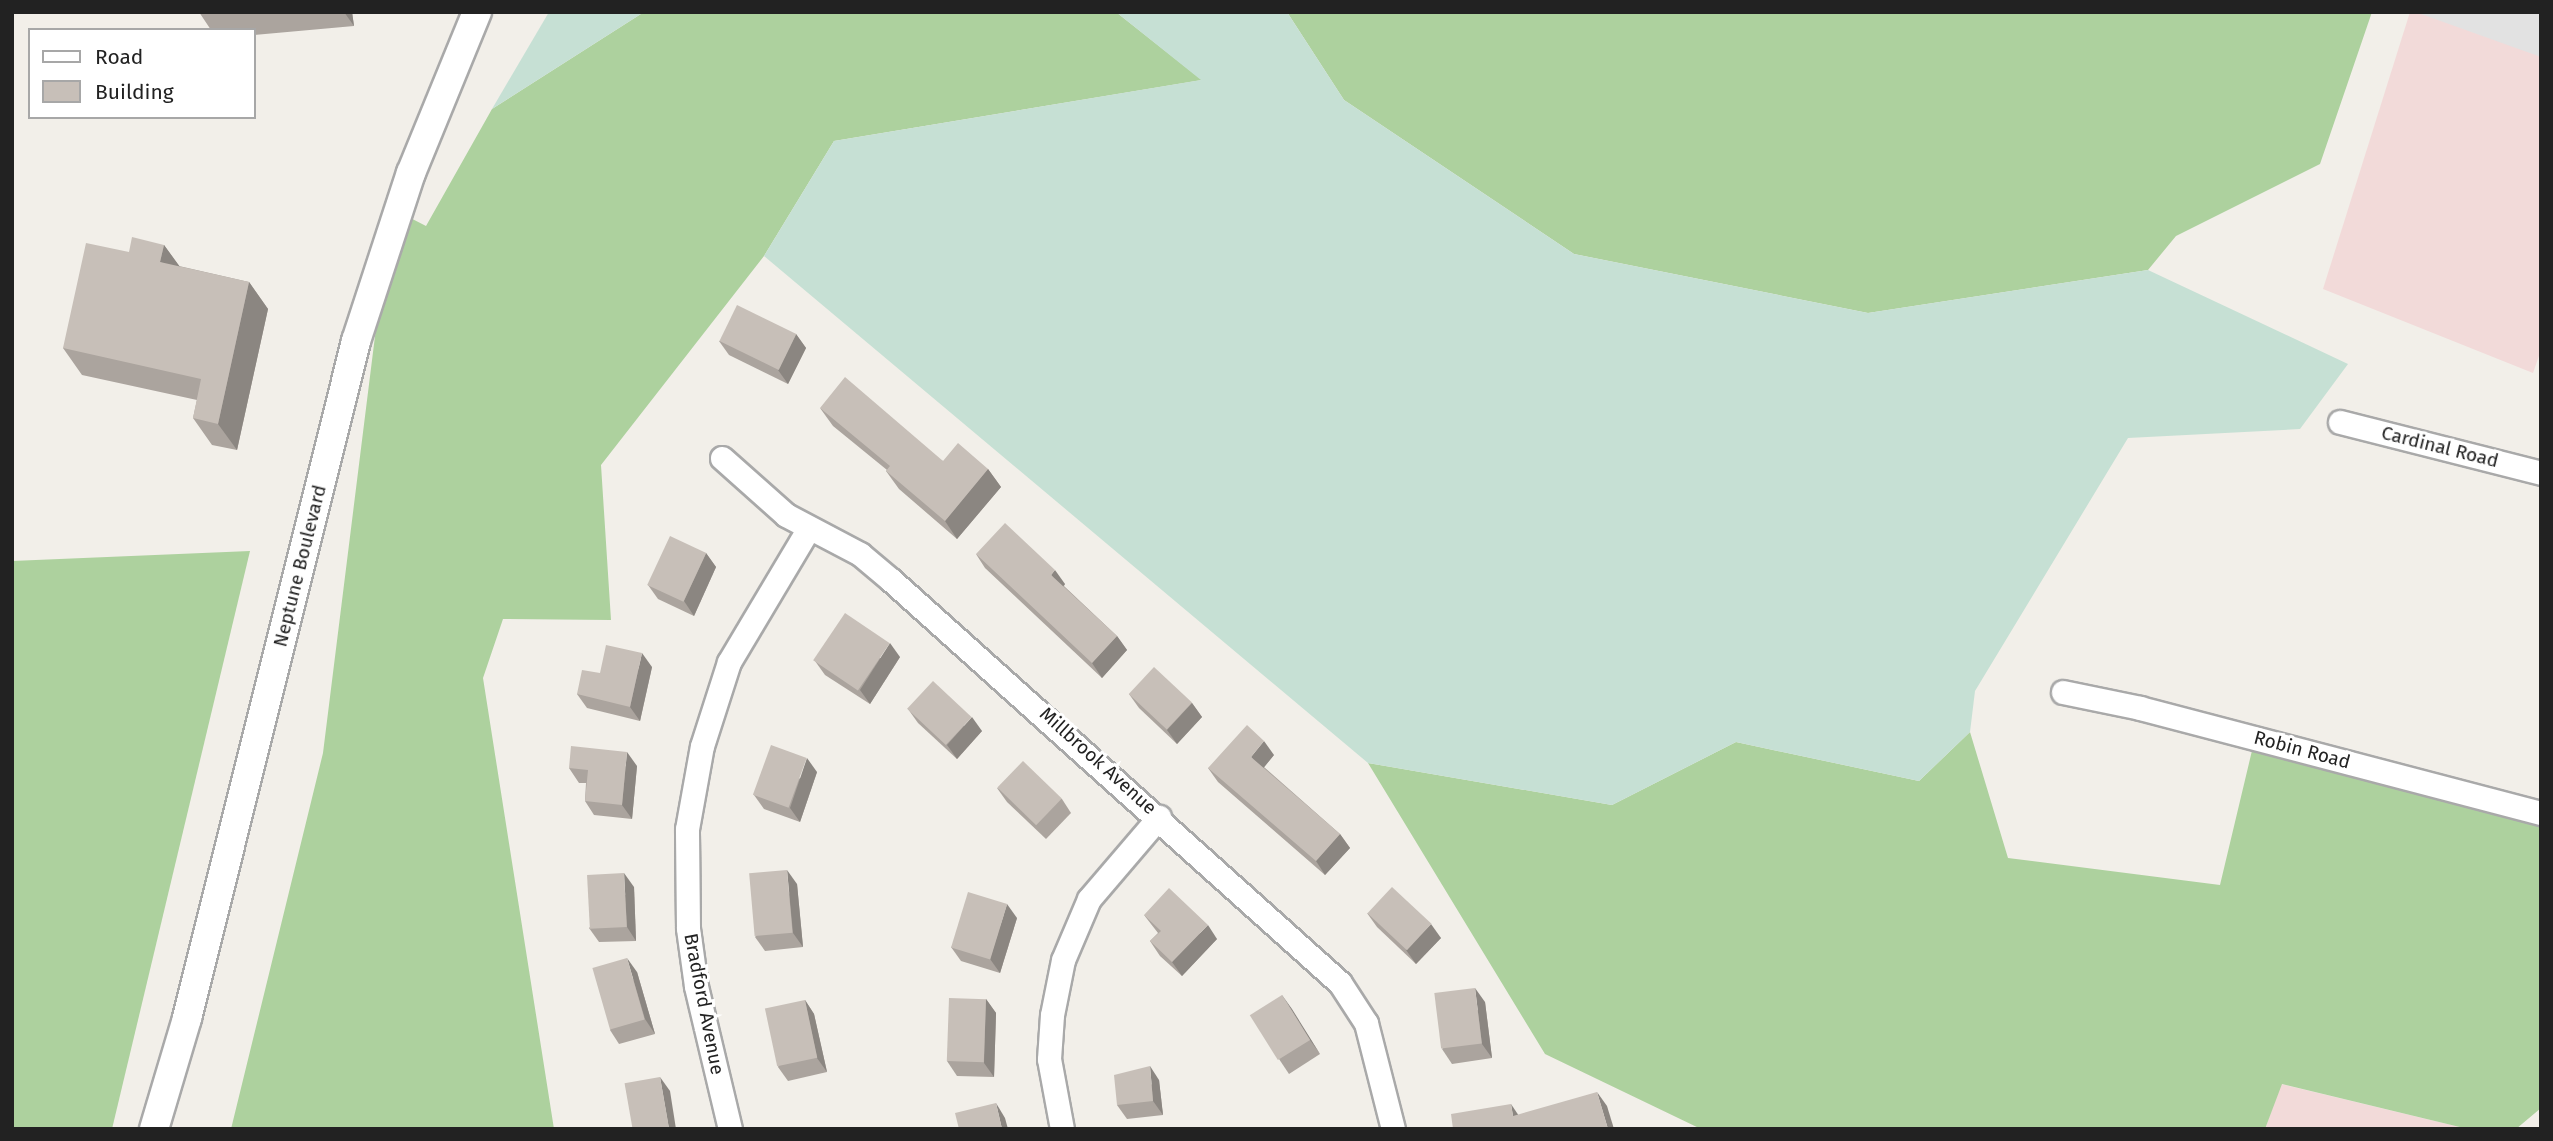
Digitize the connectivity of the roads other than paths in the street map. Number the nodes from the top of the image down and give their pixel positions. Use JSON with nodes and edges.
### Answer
{"nodes":[{"id":1,"x":477,"y":12,"type":"edge"},
{"id":2,"x":2340,"y":422,"type":"dead end"},
{"id":3,"x":722,"y":458,"type":"dead end"},
{"id":4,"x":2541,"y":473,"type":"edge"},
{"id":5,"x":809,"y":528,"type":"junction"},
{"id":6,"x":2063,"y":692,"type":"dead end"},
{"id":7,"x":2541,"y":813,"type":"edge"},
{"id":8,"x":1159,"y":817,"type":"junction"},
{"id":9,"x":173,"y":1067,"type":"junction"},
{"id":10,"x":154,"y":1129,"type":"edge"},
{"id":11,"x":167,"y":1129,"type":"edge"},
{"id":12,"x":730,"y":1129,"type":"edge"},
{"id":13,"x":1062,"y":1129,"type":"edge"},
{"id":14,"x":1393,"y":1129,"type":"edge"}],
"edges":[{"from":1,"to":9,"type":"street","name":"Neptune Boulevard"},
{"from":2,"to":4,"type":"street","name":"Cardinal Road"},
{"from":3,"to":5,"type":"street","name":"Millbrook Avenue"},
{"from":5,"to":8,"type":"street","name":"Millbrook Avenue"},
{"from":5,"to":12,"type":"street","name":"Bradford Avenue"},
{"from":6,"to":7,"type":"street","name":"Robin Road"},
{"from":8,"to":13,"type":"street"},
{"from":8,"to":14,"type":"street","name":"Millbrook Avenue"},
{"from":9,"to":10,"type":"street","name":"Neptune Boulevard"},
{"from":9,"to":11,"type":"street"}]}
